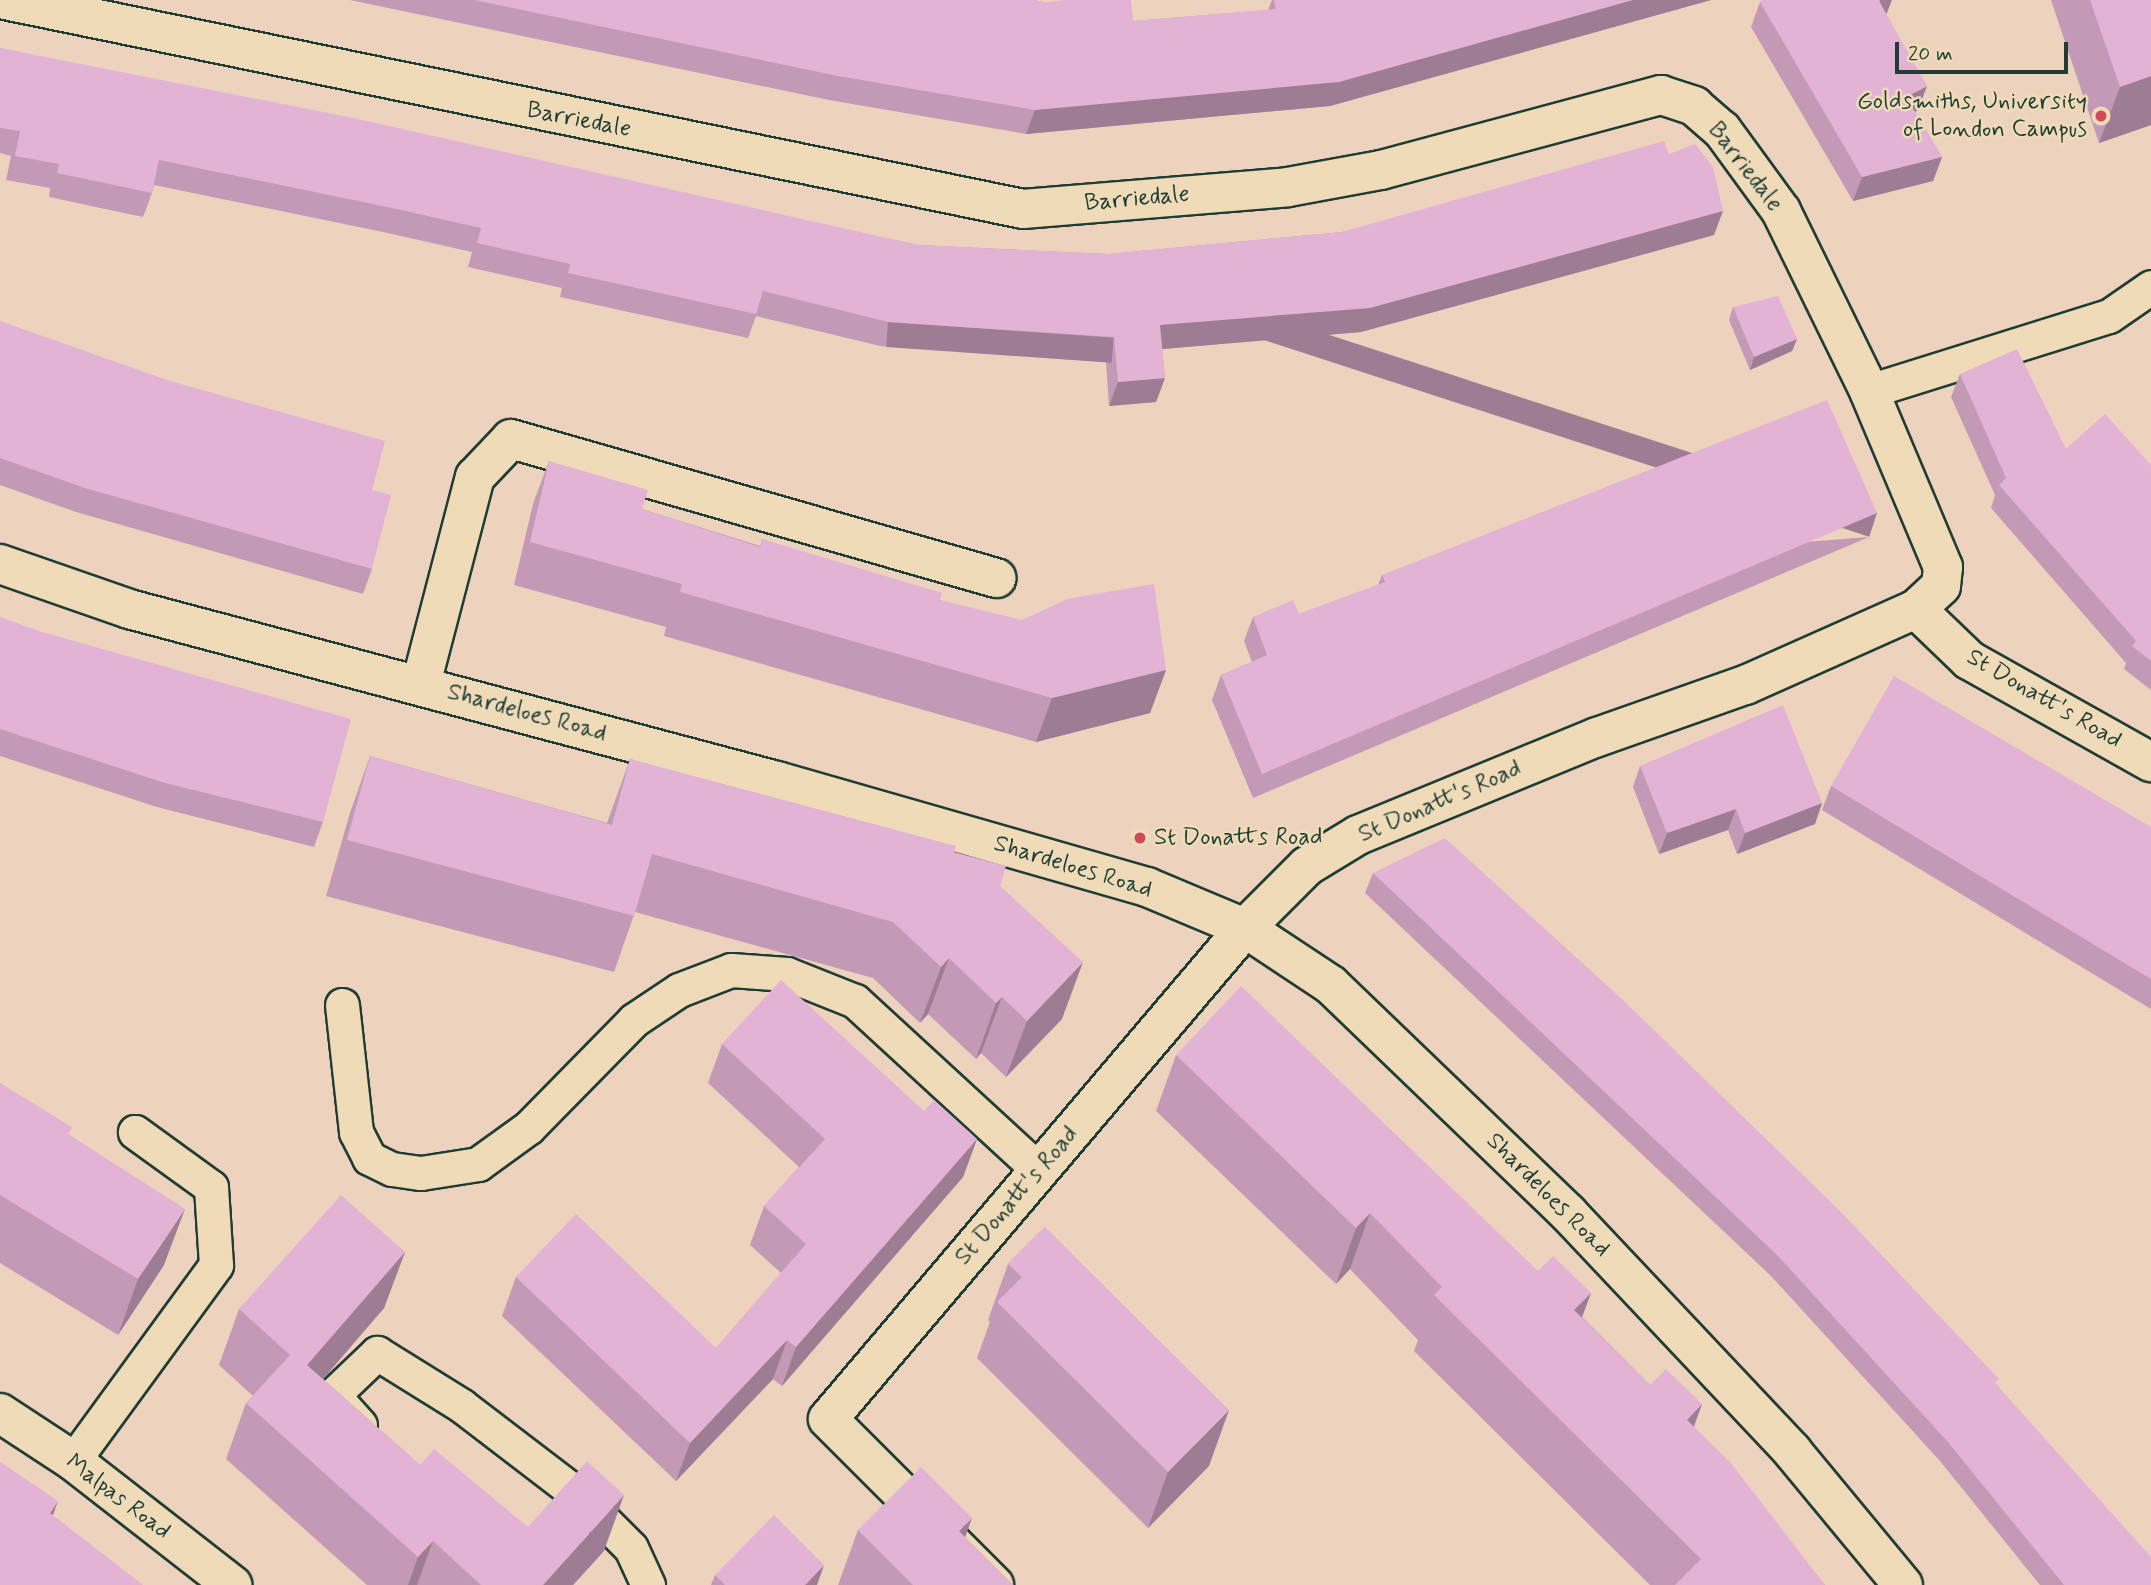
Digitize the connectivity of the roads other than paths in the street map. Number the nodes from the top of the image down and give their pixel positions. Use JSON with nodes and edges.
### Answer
{"nodes":[{"id":1,"x":5,"y":0,"type":"edge"},
{"id":2,"x":2151,"y":287,"type":"edge"},
{"id":3,"x":1868,"y":391,"type":"junction"},
{"id":4,"x":0,"y":564,"type":"edge"},
{"id":5,"x":996,"y":578,"type":"dead end"},
{"id":6,"x":1916,"y":609,"type":"junction"},
{"id":7,"x":421,"y":684,"type":"junction"},
{"id":8,"x":2151,"y":762,"type":"edge"},
{"id":9,"x":1245,"y":928,"type":"junction"},
{"id":10,"x":342,"y":1005,"type":"dead end"},
{"id":11,"x":135,"y":1132,"type":"dead end"},
{"id":12,"x":1040,"y":1171,"type":"junction"},
{"id":13,"x":0,"y":1413,"type":"edge"},
{"id":14,"x":387,"y":1454,"type":"edge"},
{"id":15,"x":73,"y":1461,"type":"junction"},
{"id":16,"x":232,"y":1585,"type":"edge"},
{"id":17,"x":648,"y":1585,"type":"edge"},
{"id":18,"x":994,"y":1585,"type":"edge"},
{"id":19,"x":1903,"y":1585,"type":"edge"}],
"edges":[{"from":1,"to":3,"type":"street","name":"Barriedale"},
{"from":2,"to":3,"type":"lane"},
{"from":3,"to":6,"type":"street","name":"Barriedale"},
{"from":4,"to":7,"type":"street","name":"Shardeloes Road"},
{"from":5,"to":7,"type":"street"},
{"from":6,"to":8,"type":"street","name":"St Donatt's Road"},
{"from":6,"to":9,"type":"street","name":"St Donatt's Road"},
{"from":7,"to":9,"type":"street","name":"Shardeloes Road"},
{"from":9,"to":12,"type":"street","name":"St Donatt's Road"},
{"from":9,"to":19,"type":"street","name":"Shardeloes Road"},
{"from":10,"to":12,"type":"lane"},
{"from":11,"to":15,"type":"lane"},
{"from":12,"to":18,"type":"street","name":"St Donatt's Road"},
{"from":13,"to":15,"type":"street","name":"Malpas Road"},
{"from":14,"to":17,"type":"lane"},
{"from":15,"to":16,"type":"street","name":"Malpas Road"}]}
